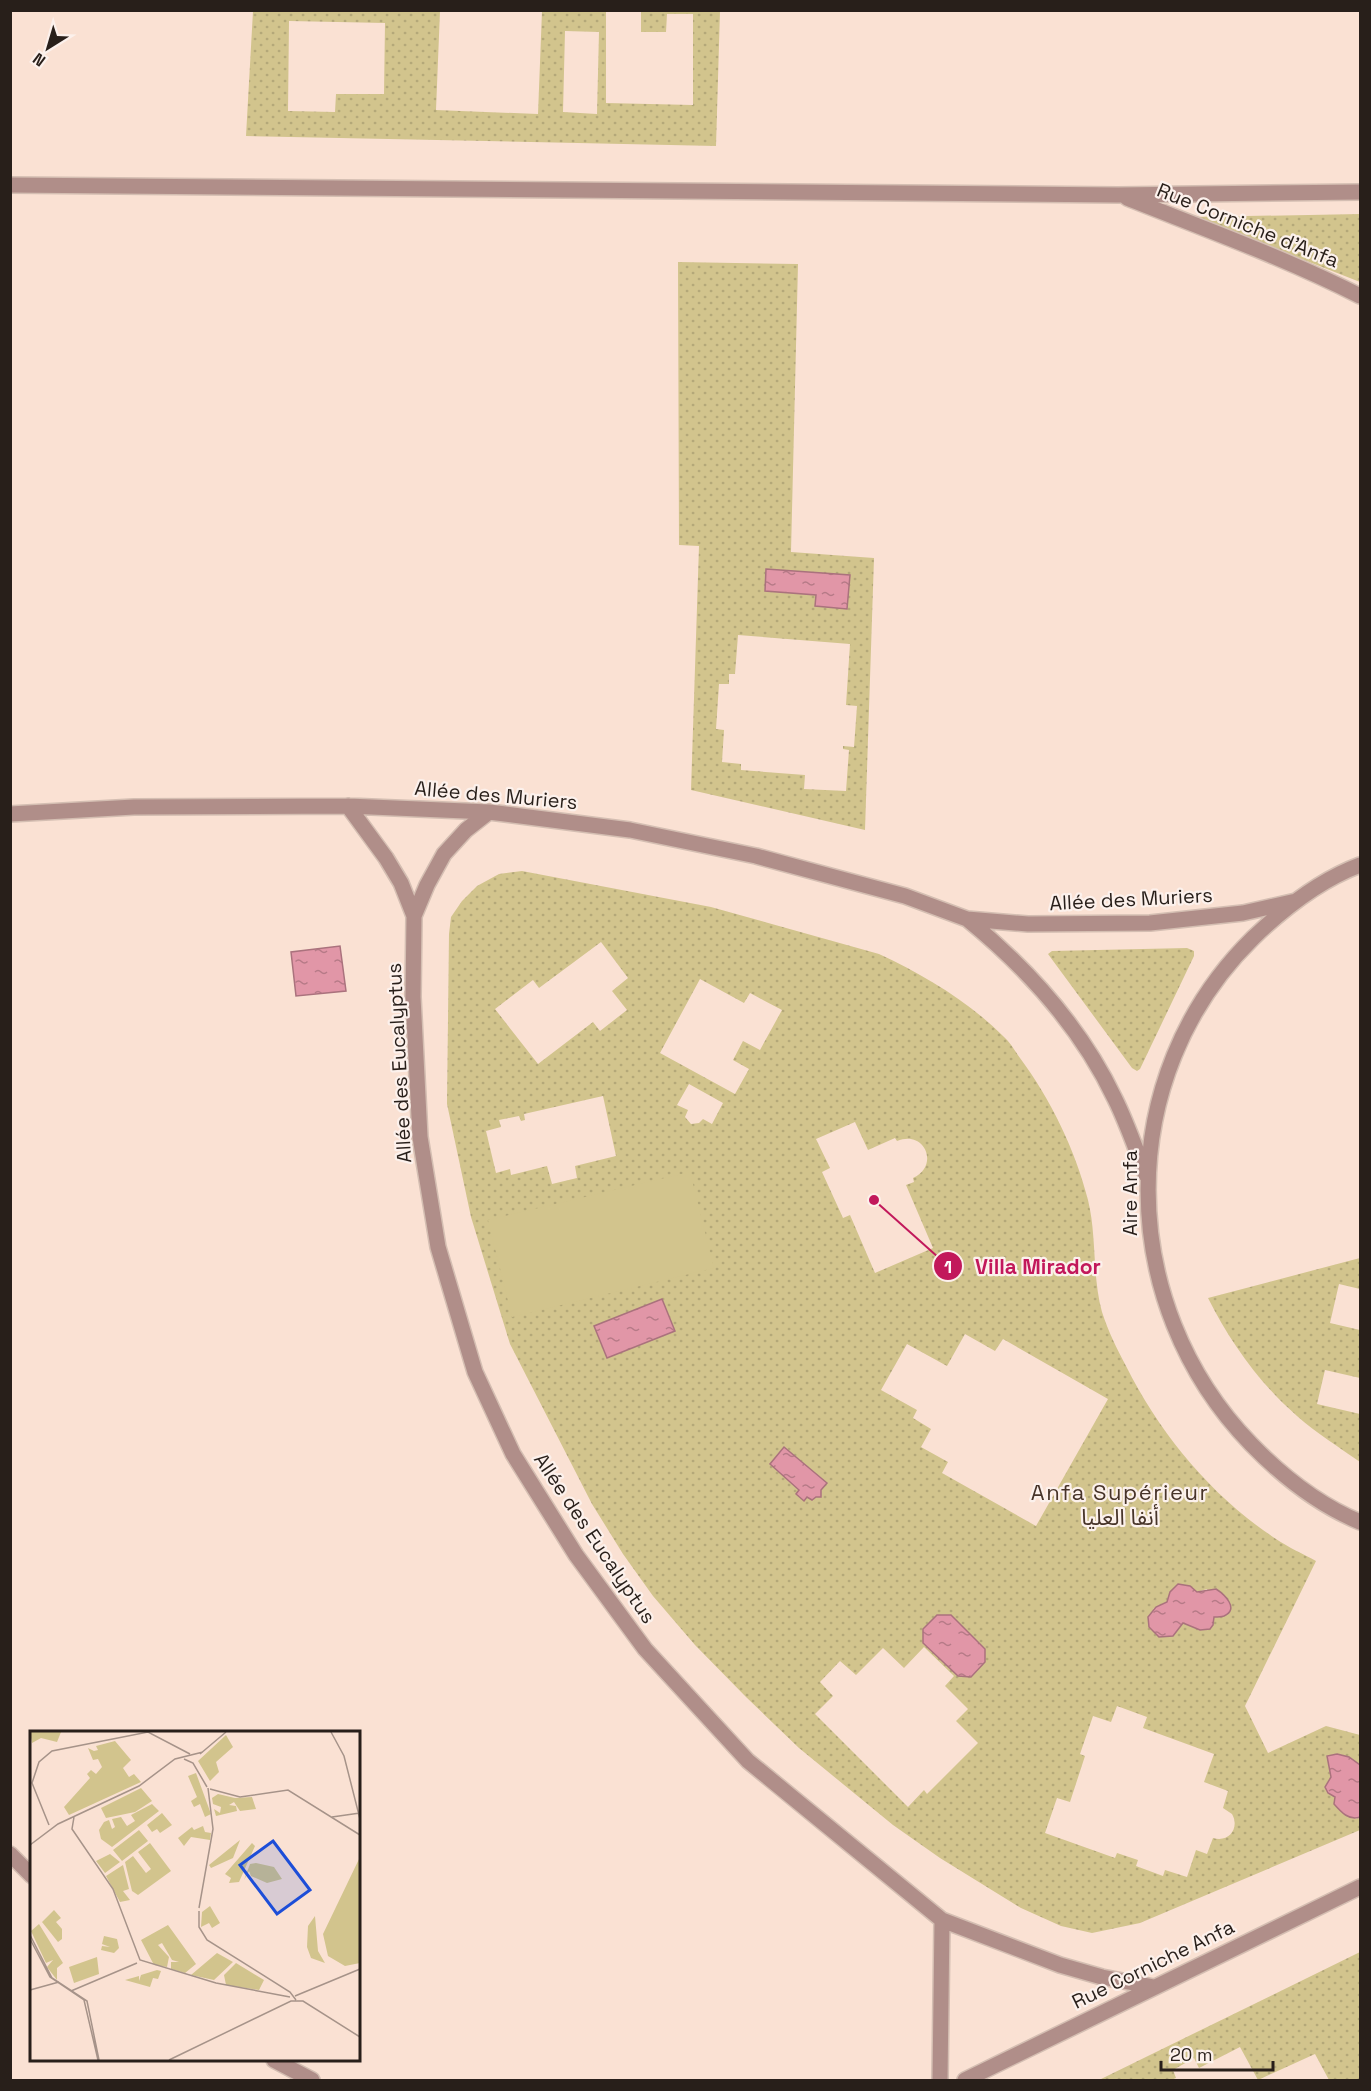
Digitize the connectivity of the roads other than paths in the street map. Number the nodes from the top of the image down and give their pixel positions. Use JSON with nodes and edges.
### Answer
{"nodes":[{"id":1,"x":10,"y":184,"type":"edge"},
{"id":2,"x":1360,"y":192,"type":"edge"},
{"id":3,"x":1118,"y":195,"type":"junction"},
{"id":4,"x":1360,"y":296,"type":"edge"},
{"id":5,"x":348,"y":806,"type":"junction"},
{"id":6,"x":489,"y":812,"type":"junction"},
{"id":7,"x":10,"y":814,"type":"edge"},
{"id":8,"x":1360,"y":865,"type":"edge"},
{"id":9,"x":1296,"y":902,"type":"junction"},
{"id":10,"x":414,"y":916,"type":"junction"},
{"id":11,"x":967,"y":919,"type":"junction"},
{"id":12,"x":1147,"y":1178,"type":"junction"},
{"id":13,"x":1360,"y":1522,"type":"edge"},
{"id":14,"x":10,"y":1854,"type":"edge"},
{"id":15,"x":30,"y":1874,"type":"edge"},
{"id":16,"x":1360,"y":1887,"type":"edge"},
{"id":17,"x":942,"y":1920,"type":"junction"},
{"id":18,"x":1154,"y":1987,"type":"junction"},
{"id":19,"x":276,"y":2061,"type":"edge"},
{"id":20,"x":312,"y":2080,"type":"edge"},
{"id":21,"x":940,"y":2080,"type":"edge"},
{"id":22,"x":965,"y":2080,"type":"edge"}],
"edges":[{"from":1,"to":3,"type":"street"},
{"from":2,"to":3,"type":"street"},
{"from":3,"to":4,"type":"street","name":"Rue Corniche d'Anfa"},
{"from":5,"to":6,"type":"street","name":"Allée des Muriers"},
{"from":5,"to":7,"type":"street","name":"Allée des Muriers"},
{"from":5,"to":10,"type":"street","name":"Allée des Eucalyptus"},
{"from":6,"to":10,"type":"street","name":"Allée des Eucalyptus"},
{"from":6,"to":11,"type":"street","name":"Allée des Muriers"},
{"from":8,"to":9,"type":"street","name":"Aire Anfa"},
{"from":9,"to":11,"type":"street","name":"Allée des Muriers"},
{"from":9,"to":12,"type":"street","name":"Aire Anfa"},
{"from":10,"to":17,"type":"street","name":"Allée des Eucalyptus"},
{"from":11,"to":12,"type":"street","name":"Allée des Muriers"},
{"from":12,"to":13,"type":"street","name":"Aire Anfa"},
{"from":14,"to":15,"type":"street"},
{"from":16,"to":18,"type":"street","name":"Rue Corniche Anfa"},
{"from":17,"to":18,"type":"street","name":"Allée des Eucalyptus"},
{"from":17,"to":21,"type":"street"},
{"from":18,"to":22,"type":"street","name":"Rue Corniche Anfa"},
{"from":19,"to":20,"type":"street"}]}
